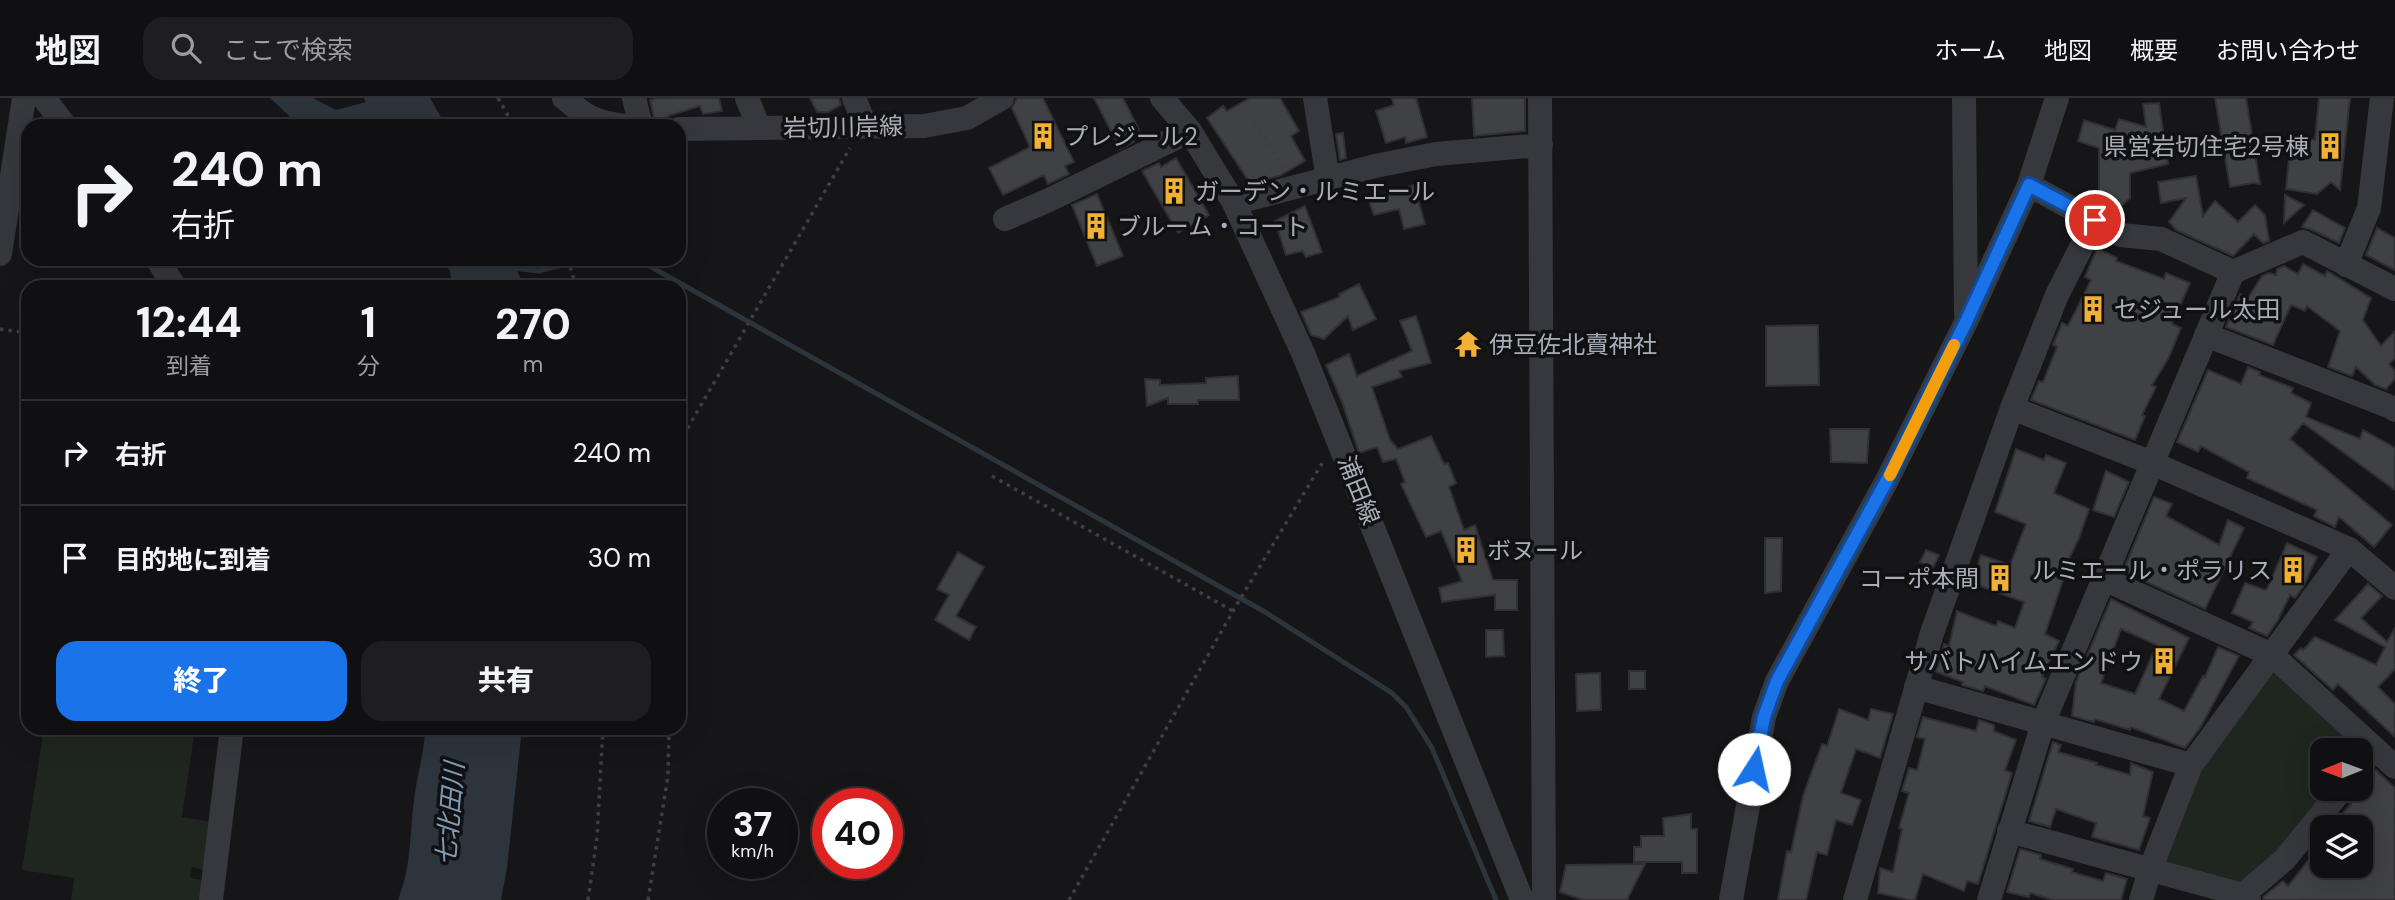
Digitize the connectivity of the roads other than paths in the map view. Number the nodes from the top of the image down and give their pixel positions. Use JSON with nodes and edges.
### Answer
{"nodes":[{"id":1,"x":24,"y":98,"type":"edge"},
{"id":2,"x":44,"y":98,"type":"edge"},
{"id":3,"x":564,"y":98,"type":"edge"},
{"id":4,"x":634,"y":98,"type":"edge"},
{"id":5,"x":747,"y":98,"type":"edge"},
{"id":6,"x":854,"y":98,"type":"edge"},
{"id":7,"x":1002,"y":98,"type":"edge"},
{"id":8,"x":1161,"y":98,"type":"edge"},
{"id":9,"x":1315,"y":98,"type":"edge"},
{"id":10,"x":1540,"y":98,"type":"edge"},
{"id":11,"x":1964,"y":98,"type":"edge"},
{"id":12,"x":2057,"y":98,"type":"edge"},
{"id":13,"x":2382,"y":98,"type":"edge"},
{"id":14,"x":60,"y":119,"type":"edge"},
{"id":15,"x":593,"y":119,"type":"edge"},
{"id":16,"x":639,"y":119,"type":"edge"},
{"id":17,"x":861,"y":126,"type":"junction"},
{"id":18,"x":759,"y":128,"type":"junction"},
{"id":19,"x":686,"y":129,"type":"edge"},
{"id":20,"x":1190,"y":131,"type":"junction"},
{"id":21,"x":1541,"y":145,"type":"junction"},
{"id":22,"x":1328,"y":180,"type":"junction"},
{"id":23,"x":2029,"y":185,"type":"junction"},
{"id":24,"x":1234,"y":203,"type":"junction"},
{"id":25,"x":1005,"y":219,"type":"dead end"},
{"id":26,"x":2095,"y":220,"type":"junction"},
{"id":27,"x":0,"y":254,"type":"edge"},
{"id":28,"x":2346,"y":265,"type":"junction"},
{"id":29,"x":2233,"y":272,"type":"junction"},
{"id":30,"x":2395,"y":289,"type":"edge"},
{"id":31,"x":1966,"y":322,"type":"junction"},
{"id":32,"x":2206,"y":335,"type":"junction"},
{"id":33,"x":2012,"y":408,"type":"junction"},
{"id":34,"x":2395,"y":410,"type":"edge"},
{"id":35,"x":2152,"y":463,"type":"junction"},
{"id":36,"x":2349,"y":549,"type":"junction"},
{"id":37,"x":2104,"y":579,"type":"junction"},
{"id":38,"x":2395,"y":588,"type":"edge"},
{"id":39,"x":2272,"y":655,"type":"junction"},
{"id":40,"x":1916,"y":687,"type":"junction"},
{"id":41,"x":2043,"y":723,"type":"junction"},
{"id":42,"x":231,"y":735,"type":"edge"},
{"id":43,"x":2349,"y":738,"type":"edge"},
{"id":44,"x":2373,"y":760,"type":"edge"},
{"id":45,"x":2191,"y":765,"type":"junction"},
{"id":46,"x":2395,"y":767,"type":"edge"},
{"id":47,"x":2331,"y":802,"type":"edge"},
{"id":48,"x":2010,"y":831,"type":"junction"},
{"id":49,"x":2150,"y":870,"type":"junction"},
{"id":50,"x":2246,"y":898,"type":"edge"},
{"id":51,"x":211,"y":900,"type":"edge"},
{"id":52,"x":1522,"y":900,"type":"edge"},
{"id":53,"x":1544,"y":900,"type":"edge"},
{"id":54,"x":1733,"y":900,"type":"edge"},
{"id":55,"x":1855,"y":900,"type":"edge"},
{"id":56,"x":1989,"y":900,"type":"edge"},
{"id":57,"x":2141,"y":900,"type":"edge"}],
"edges":[{"from":1,"to":27,"type":"street"},
{"from":2,"to":14,"type":"street"},
{"from":3,"to":15,"type":"street"},
{"from":4,"to":16,"type":"street"},
{"from":5,"to":18,"type":"street"},
{"from":6,"to":17,"type":"street"},
{"from":7,"to":17,"type":"street","name":"岩切川岸線"},
{"from":8,"to":20,"type":"street","name":"浦田線"},
{"from":9,"to":22,"type":"street"},
{"from":10,"to":21,"type":"street"},
{"from":11,"to":31,"type":"street"},
{"from":12,"to":23,"type":"street"},
{"from":13,"to":28,"type":"street"},
{"from":17,"to":18,"type":"street","name":"岩切川岸線"},
{"from":18,"to":19,"type":"street","name":"岩切川岸線"},
{"from":20,"to":24,"type":"street","name":"浦田線"},
{"from":20,"to":25,"type":"street"},
{"from":21,"to":22,"type":"street"},
{"from":21,"to":53,"type":"street"},
{"from":22,"to":24,"type":"street"},
{"from":23,"to":26,"type":"street"},
{"from":23,"to":31,"type":"street"},
{"from":24,"to":52,"type":"street","name":"浦田線"},
{"from":26,"to":29,"type":"street"},
{"from":26,"to":33,"type":"street"},
{"from":28,"to":29,"type":"street"},
{"from":28,"to":30,"type":"street"},
{"from":29,"to":32,"type":"street"},
{"from":31,"to":54,"type":"street"},
{"from":32,"to":34,"type":"street"},
{"from":32,"to":35,"type":"street"},
{"from":33,"to":35,"type":"street"},
{"from":33,"to":40,"type":"street"},
{"from":35,"to":36,"type":"street"},
{"from":35,"to":37,"type":"street"},
{"from":36,"to":38,"type":"street"},
{"from":36,"to":39,"type":"street"},
{"from":37,"to":39,"type":"street"},
{"from":37,"to":41,"type":"street"},
{"from":39,"to":43,"type":"street"},
{"from":39,"to":45,"type":"street"},
{"from":40,"to":41,"type":"street"},
{"from":40,"to":55,"type":"street"},
{"from":41,"to":45,"type":"street"},
{"from":41,"to":48,"type":"street"},
{"from":42,"to":51,"type":"street"},
{"from":44,"to":46,"type":"street"},
{"from":45,"to":49,"type":"street"},
{"from":47,"to":50,"type":"street"},
{"from":48,"to":49,"type":"street"},
{"from":48,"to":56,"type":"street"},
{"from":49,"to":50,"type":"street"},
{"from":49,"to":57,"type":"street"}]}
